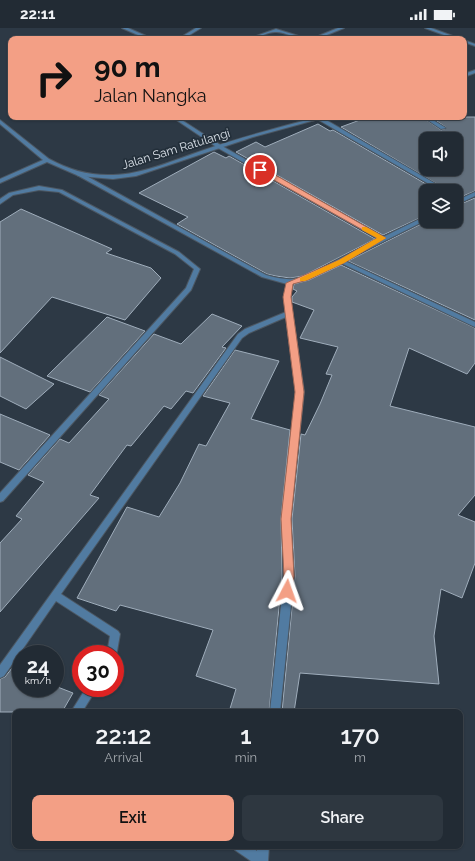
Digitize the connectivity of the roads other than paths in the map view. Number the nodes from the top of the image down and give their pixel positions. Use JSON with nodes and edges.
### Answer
{"nodes":[{"id":1,"x":124,"y":28,"type":"edge"},
{"id":2,"x":199,"y":28,"type":"edge"},
{"id":3,"x":342,"y":28,"type":"edge"},
{"id":4,"x":427,"y":28,"type":"edge"},
{"id":5,"x":144,"y":36,"type":"edge"},
{"id":6,"x":185,"y":36,"type":"edge"},
{"id":7,"x":259,"y":36,"type":"edge"},
{"id":8,"x":295,"y":36,"type":"edge"},
{"id":9,"x":321,"y":36,"type":"edge"},
{"id":10,"x":450,"y":36,"type":"edge"},
{"id":11,"x":179,"y":120,"type":"edge"},
{"id":12,"x":313,"y":120,"type":"edge"},
{"id":13,"x":325,"y":120,"type":"edge"},
{"id":14,"x":430,"y":120,"type":"edge"},
{"id":15,"x":0,"y":121,"type":"edge"},
{"id":16,"x":443,"y":128,"type":"dead end"},
{"id":17,"x":220,"y":147,"type":"junction"},
{"id":18,"x":47,"y":160,"type":"junction"},
{"id":19,"x":79,"y":174,"type":"junction"},
{"id":20,"x":0,"y":181,"type":"edge"},
{"id":21,"x":433,"y":184,"type":"edge"},
{"id":22,"x":475,"y":194,"type":"edge"},
{"id":23,"x":463,"y":199,"type":"edge"},
{"id":24,"x":0,"y":202,"type":"edge"},
{"id":25,"x":419,"y":221,"type":"edge"},
{"id":26,"x":382,"y":238,"type":"junction"},
{"id":27,"x":341,"y":261,"type":"junction"},
{"id":28,"x":290,"y":283,"type":"junction"},
{"id":29,"x":290,"y":313,"type":"junction"},
{"id":30,"x":475,"y":325,"type":"edge"},
{"id":31,"x":2,"y":494,"type":"edge"},
{"id":32,"x":56,"y":596,"type":"junction"},
{"id":33,"x":113,"y":645,"type":"edge"},
{"id":34,"x":0,"y":673,"type":"edge"},
{"id":35,"x":86,"y":697,"type":"edge"},
{"id":36,"x":78,"y":709,"type":"edge"},
{"id":37,"x":275,"y":709,"type":"edge"},
{"id":38,"x":244,"y":849,"type":"edge"},
{"id":39,"x":263,"y":849,"type":"edge"},
{"id":40,"x":262,"y":861,"type":"edge"}],
"edges":[{"from":1,"to":5,"type":"street"},
{"from":2,"to":6,"type":"street"},
{"from":3,"to":9,"type":"street"},
{"from":4,"to":10,"type":"street"},
{"from":7,"to":8,"type":"street"},
{"from":11,"to":17,"type":"street"},
{"from":12,"to":17,"type":"street","name":"Jalan Sam Ratulangi"},
{"from":13,"to":21,"type":"street"},
{"from":14,"to":16,"type":"street"},
{"from":15,"to":18,"type":"street","name":"Jalan Sam Ratulangi"},
{"from":17,"to":19,"type":"street","name":"Jalan Sam Ratulangi"},
{"from":17,"to":26,"type":"street"},
{"from":18,"to":19,"type":"street","name":"Jalan Sam Ratulangi"},
{"from":18,"to":20,"type":"street"},
{"from":19,"to":28,"type":"street"},
{"from":22,"to":23,"type":"street"},
{"from":24,"to":31,"type":"street"},
{"from":25,"to":26,"type":"street"},
{"from":26,"to":27,"type":"street"},
{"from":27,"to":28,"type":"street"},
{"from":27,"to":30,"type":"street"},
{"from":28,"to":29,"type":"street"},
{"from":29,"to":32,"type":"street"},
{"from":29,"to":37,"type":"street"},
{"from":32,"to":33,"type":"street"},
{"from":32,"to":34,"type":"street"},
{"from":35,"to":36,"type":"street"},
{"from":38,"to":40,"type":"street"},
{"from":39,"to":40,"type":"street"}]}
